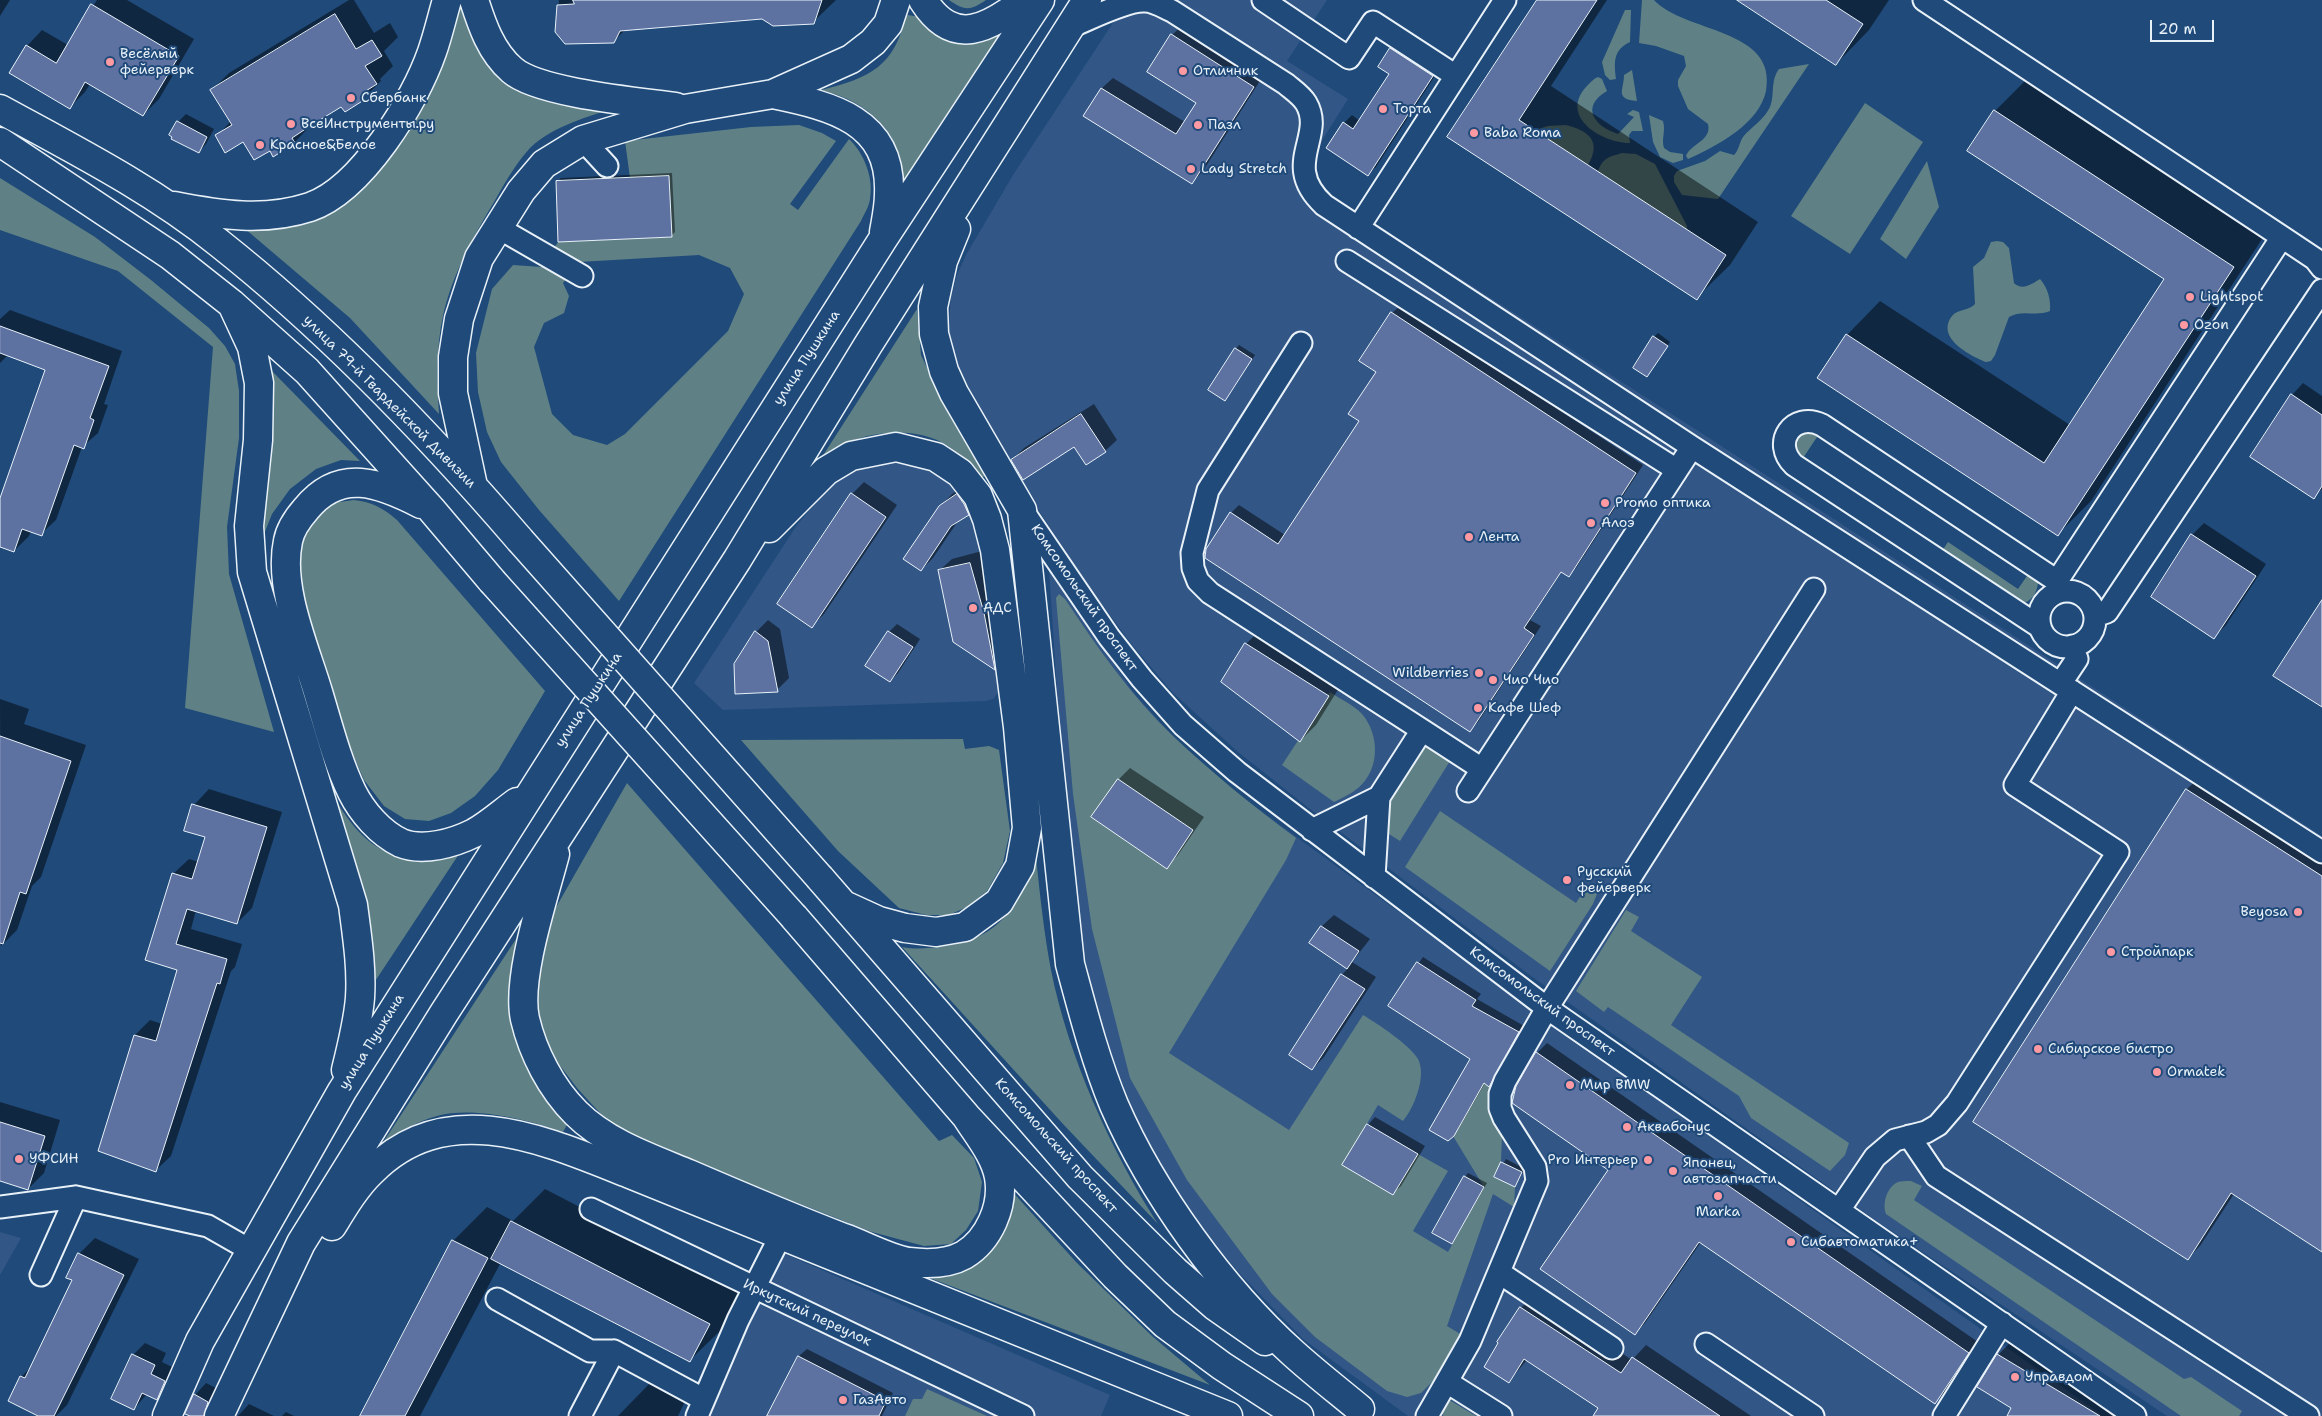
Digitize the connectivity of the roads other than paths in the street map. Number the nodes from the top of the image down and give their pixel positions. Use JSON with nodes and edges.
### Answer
{"nodes":[{"id":1,"x":447,"y":0,"type":"edge"},
{"id":2,"x":474,"y":0,"type":"edge"},
{"id":3,"x":896,"y":0,"type":"edge"},
{"id":4,"x":923,"y":0,"type":"edge"},
{"id":5,"x":1025,"y":0,"type":"edge"},
{"id":6,"x":1040,"y":0,"type":"edge"},
{"id":7,"x":1087,"y":0,"type":"edge"},
{"id":8,"x":1263,"y":0,"type":"edge"},
{"id":9,"x":1505,"y":0,"type":"edge"},
{"id":10,"x":1924,"y":0,"type":"edge"},
{"id":11,"x":1070,"y":27,"type":"junction"},
{"id":12,"x":1456,"y":76,"type":"junction"},
{"id":13,"x":773,"y":94,"type":"junction"},
{"id":14,"x":0,"y":109,"type":"edge"},
{"id":15,"x":685,"y":109,"type":"junction"},
{"id":16,"x":583,"y":140,"type":"junction"},
{"id":17,"x":0,"y":142,"type":"edge"},
{"id":18,"x":983,"y":163,"type":"junction"},
{"id":19,"x":607,"y":166,"type":"dead end"},
{"id":20,"x":164,"y":204,"type":"junction"},
{"id":21,"x":497,"y":226,"type":"junction"},
{"id":22,"x":1358,"y":228,"type":"junction"},
{"id":23,"x":2282,"y":237,"type":"junction"},
{"id":24,"x":884,"y":239,"type":"junction"},
{"id":25,"x":1347,"y":261,"type":"dead end"},
{"id":26,"x":2322,"y":268,"type":"edge"},
{"id":27,"x":582,"y":276,"type":"dead end"},
{"id":28,"x":2322,"y":290,"type":"edge"},
{"id":29,"x":232,"y":304,"type":"junction"},
{"id":30,"x":1301,"y":343,"type":"dead end"},
{"id":31,"x":1692,"y":447,"type":"junction"},
{"id":32,"x":1677,"y":470,"type":"junction"},
{"id":33,"x":473,"y":486,"type":"junction"},
{"id":34,"x":431,"y":509,"type":"junction"},
{"id":35,"x":1022,"y":510,"type":"junction"},
{"id":36,"x":737,"y":560,"type":"junction"},
{"id":37,"x":2058,"y":586,"type":"junction"},
{"id":38,"x":1814,"y":589,"type":"dead end"},
{"id":39,"x":2095,"y":616,"type":"junction"},
{"id":40,"x":2040,"y":627,"type":"junction"},
{"id":41,"x":2072,"y":646,"type":"junction"},
{"id":42,"x":2067,"y":687,"type":"junction"},
{"id":43,"x":1422,"y":730,"type":"junction"},
{"id":44,"x":1482,"y":768,"type":"junction"},
{"id":45,"x":1468,"y":791,"type":"dead end"},
{"id":46,"x":530,"y":792,"type":"junction"},
{"id":47,"x":1379,"y":797,"type":"junction"},
{"id":48,"x":1312,"y":830,"type":"junction"},
{"id":49,"x":562,"y":831,"type":"junction"},
{"id":50,"x":2322,"y":852,"type":"edge"},
{"id":51,"x":1374,"y":877,"type":"junction"},
{"id":52,"x":820,"y":878,"type":"joint"},
{"id":53,"x":844,"y":904,"type":"junction"},
{"id":54,"x":1547,"y":1008,"type":"junction"},
{"id":55,"x":342,"y":1091,"type":"junction"},
{"id":56,"x":966,"y":1116,"type":"junction"},
{"id":57,"x":1909,"y":1136,"type":"junction"},
{"id":58,"x":76,"y":1197,"type":"junction"},
{"id":59,"x":0,"y":1207,"type":"edge"},
{"id":60,"x":591,"y":1208,"type":"dead end"},
{"id":61,"x":1839,"y":1210,"type":"junction"},
{"id":62,"x":785,"y":1226,"type":"junction"},
{"id":63,"x":250,"y":1250,"type":"junction"},
{"id":64,"x":1500,"y":1273,"type":"junction"},
{"id":65,"x":41,"y":1275,"type":"dead end"},
{"id":66,"x":753,"y":1288,"type":"junction"},
{"id":67,"x":496,"y":1299,"type":"dead end"},
{"id":68,"x":2002,"y":1323,"type":"junction"},
{"id":69,"x":1706,"y":1344,"type":"dead end"},
{"id":70,"x":1612,"y":1348,"type":"dead end"},
{"id":71,"x":614,"y":1351,"type":"junction"},
{"id":72,"x":244,"y":1362,"type":"junction"},
{"id":73,"x":1447,"y":1382,"type":"junction"},
{"id":74,"x":700,"y":1408,"type":"edge"},
{"id":75,"x":1365,"y":1412,"type":"edge"},
{"id":76,"x":167,"y":1416,"type":"edge"},
{"id":77,"x":219,"y":1416,"type":"edge"},
{"id":78,"x":580,"y":1416,"type":"edge"},
{"id":79,"x":1024,"y":1416,"type":"edge"},
{"id":80,"x":1228,"y":1416,"type":"edge"},
{"id":81,"x":1299,"y":1416,"type":"edge"},
{"id":82,"x":1427,"y":1416,"type":"edge"},
{"id":83,"x":1501,"y":1416,"type":"edge"},
{"id":84,"x":1813,"y":1416,"type":"edge"},
{"id":85,"x":1944,"y":1416,"type":"edge"},
{"id":86,"x":2135,"y":1416,"type":"edge"},
{"id":87,"x":2308,"y":1416,"type":"edge"}],
"edges":[{"from":1,"to":20,"type":"main road"},
{"from":2,"to":15,"type":"main road"},
{"from":3,"to":13,"type":"main road"},
{"from":4,"to":5,"type":"main road"},
{"from":6,"to":24,"type":"main road","name":"улица Пушкина"},
{"from":7,"to":11,"type":"main road"},
{"from":8,"to":12,"type":"street"},
{"from":9,"to":12,"type":"street"},
{"from":10,"to":23,"type":"street"},
{"from":11,"to":18,"type":"main road"},
{"from":11,"to":22,"type":"street"},
{"from":12,"to":22,"type":"street"},
{"from":13,"to":15,"type":"main road"},
{"from":13,"to":24,"type":"main road"},
{"from":14,"to":20,"type":"main road","name":"улица 79-й Гвардейской Дивизии"},
{"from":15,"to":16,"type":"main road"},
{"from":16,"to":19,"type":"street"},
{"from":16,"to":21,"type":"main road"},
{"from":17,"to":29,"type":"main road"},
{"from":18,"to":35,"type":"main road"},
{"from":18,"to":36,"type":"main road"},
{"from":20,"to":33,"type":"main road","name":"улица 79-й Гвардейской Дивизии"},
{"from":21,"to":27,"type":"street"},
{"from":21,"to":33,"type":"main road"},
{"from":22,"to":31,"type":"street"},
{"from":23,"to":26,"type":"street"},
{"from":23,"to":37,"type":"street"},
{"from":24,"to":46,"type":"main road","name":"улица Пушкина"},
{"from":25,"to":32,"type":"street"},
{"from":28,"to":39,"type":"street"},
{"from":29,"to":34,"type":"main road"},
{"from":29,"to":55,"type":"main road"},
{"from":30,"to":43,"type":"street"},
{"from":31,"to":32,"type":"street"},
{"from":31,"to":42,"type":"street"},
{"from":32,"to":44,"type":"street"},
{"from":33,"to":52,"type":"main road","name":"улица 79-й Гвардейской Дивизии","bridge":true},
{"from":34,"to":46,"type":"main road"},
{"from":34,"to":56,"type":"main road","bridge":true},
{"from":35,"to":48,"type":"street","name":"Комсомольский проспект"},
{"from":35,"to":75,"type":"main road"},
{"from":36,"to":49,"type":"main road"},
{"from":36,"to":53,"type":"main road"},
{"from":37,"to":39,"type":"street"},
{"from":37,"to":40,"type":"street"},
{"from":37,"to":40,"type":"street"},
{"from":38,"to":54,"type":"street"},
{"from":39,"to":41,"type":"street"},
{"from":40,"to":41,"type":"street"},
{"from":41,"to":42,"type":"street"},
{"from":42,"to":50,"type":"street"},
{"from":42,"to":57,"type":"street"},
{"from":43,"to":44,"type":"street"},
{"from":43,"to":47,"type":"street"},
{"from":44,"to":45,"type":"street"},
{"from":46,"to":55,"type":"main road","name":"улица Пушкина"},
{"from":47,"to":48,"type":"street"},
{"from":47,"to":51,"type":"street"},
{"from":48,"to":51,"type":"street","name":"Комсомольский проспект"},
{"from":49,"to":62,"type":"main road"},
{"from":49,"to":72,"type":"main road"},
{"from":51,"to":54,"type":"street","name":"Комсомольский проспект"},
{"from":52,"to":53,"type":"main road","name":"Комсомольский проспект"},
{"from":53,"to":75,"type":"main road","name":"Комсомольский проспект"},
{"from":54,"to":61,"type":"street","name":"Комсомольский проспект"},
{"from":54,"to":64,"type":"street"},
{"from":55,"to":63,"type":"main road","name":"улица Пушкина"},
{"from":56,"to":62,"type":"main road"},
{"from":56,"to":81,"type":"main road"},
{"from":57,"to":61,"type":"street"},
{"from":57,"to":87,"type":"street"},
{"from":58,"to":59,"type":"street"},
{"from":58,"to":63,"type":"street"},
{"from":58,"to":65,"type":"street"},
{"from":60,"to":66,"type":"street","name":"Иркутский переулок"},
{"from":61,"to":68,"type":"street","name":"Комсомольский проспект"},
{"from":62,"to":66,"type":"street"},
{"from":62,"to":72,"type":"main road"},
{"from":62,"to":80,"type":"main road"},
{"from":63,"to":76,"type":"main road","name":"улица Пушкина"},
{"from":64,"to":70,"type":"street"},
{"from":64,"to":73,"type":"street"},
{"from":66,"to":74,"type":"street"},
{"from":66,"to":79,"type":"street","name":"Иркутский переулок"},
{"from":67,"to":71,"type":"street"},
{"from":68,"to":85,"type":"street"},
{"from":68,"to":86,"type":"street","name":"Комсомольский проспект"},
{"from":69,"to":84,"type":"street"},
{"from":71,"to":74,"type":"street"},
{"from":71,"to":78,"type":"street"},
{"from":72,"to":77,"type":"main road"},
{"from":73,"to":82,"type":"street"},
{"from":73,"to":83,"type":"street"}]}
